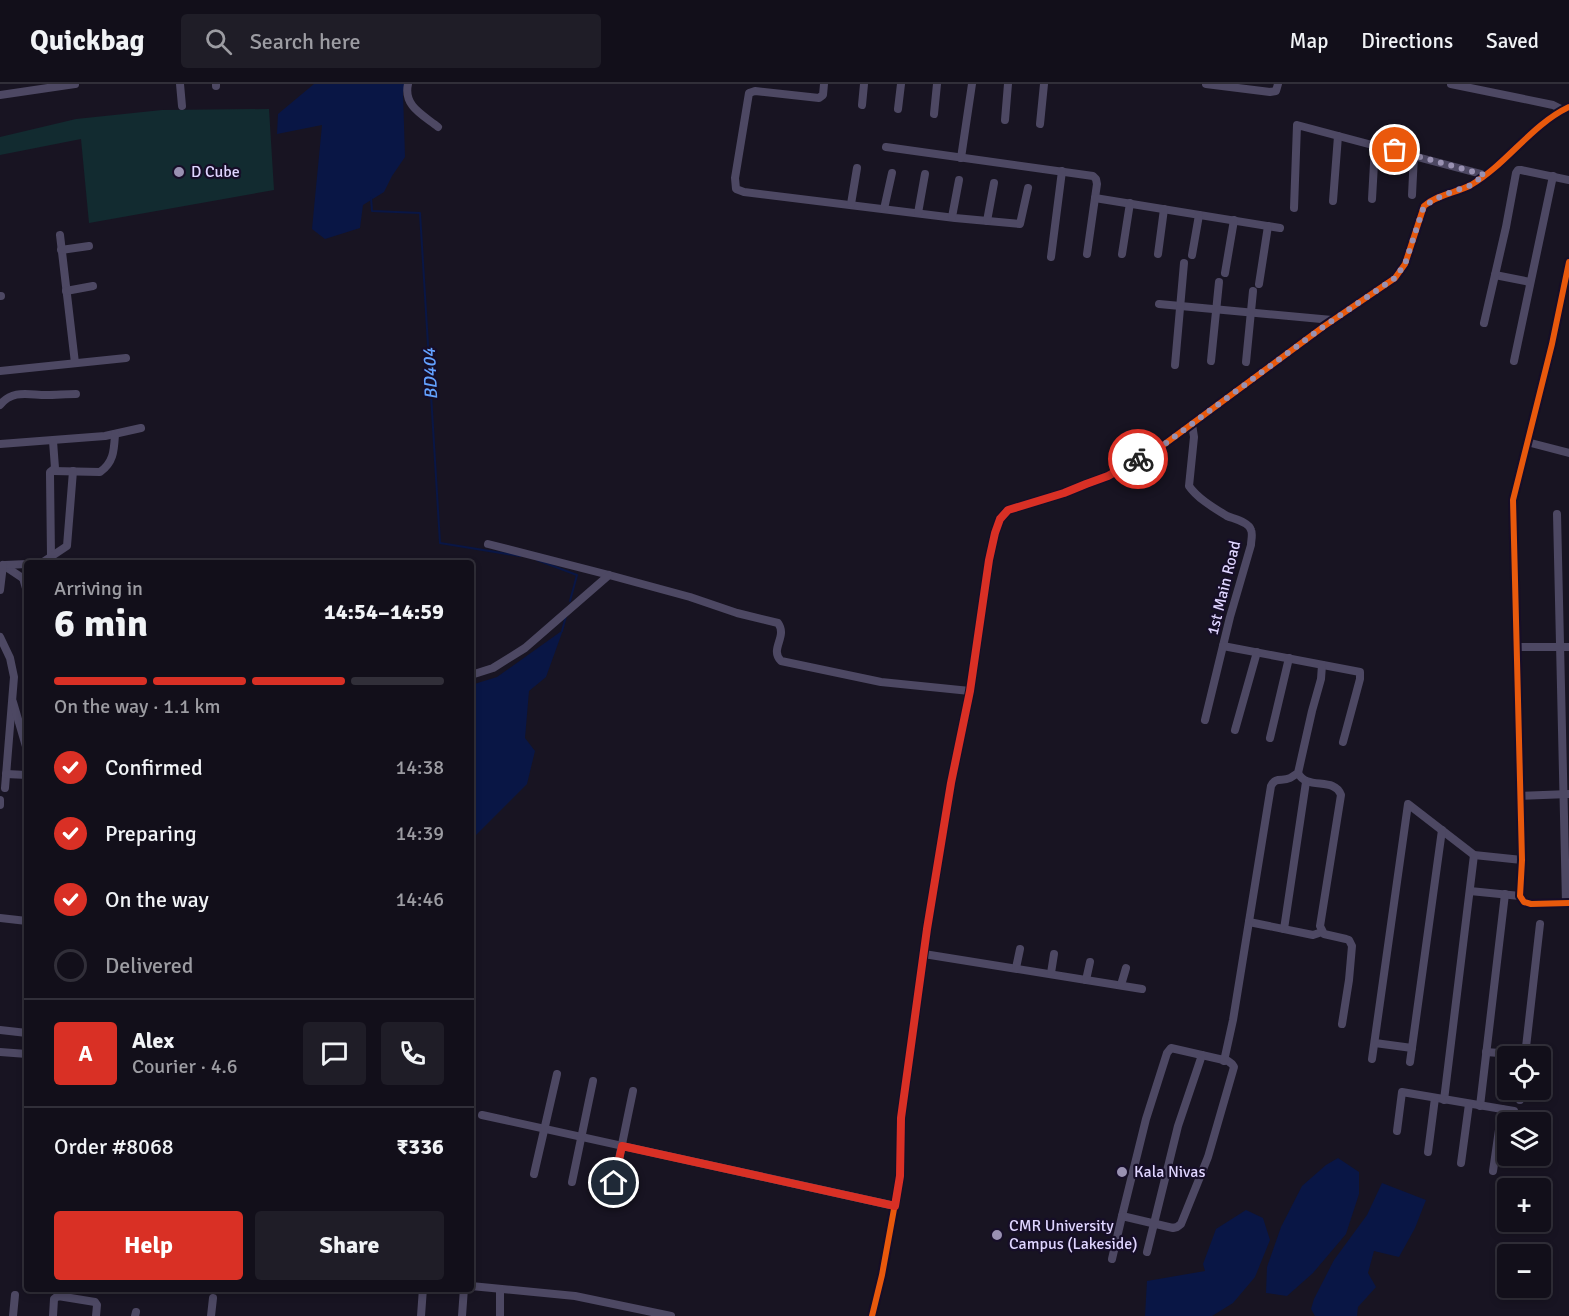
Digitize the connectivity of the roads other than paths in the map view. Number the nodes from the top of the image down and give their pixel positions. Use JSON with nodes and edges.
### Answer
{"nodes":[{"id":1,"x":75,"y":84,"type":"edge"},
{"id":2,"x":180,"y":84,"type":"edge"},
{"id":3,"x":408,"y":84,"type":"edge"},
{"id":4,"x":824,"y":84,"type":"edge"},
{"id":5,"x":864,"y":84,"type":"edge"},
{"id":6,"x":901,"y":84,"type":"edge"},
{"id":7,"x":937,"y":84,"type":"edge"},
{"id":8,"x":972,"y":84,"type":"edge"},
{"id":9,"x":1008,"y":84,"type":"edge"},
{"id":10,"x":1044,"y":84,"type":"edge"},
{"id":11,"x":1206,"y":84,"type":"edge"},
{"id":12,"x":1278,"y":84,"type":"edge"},
{"id":13,"x":1451,"y":84,"type":"edge"},
{"id":14,"x":1486,"y":88,"type":"edge"},
{"id":15,"x":0,"y":95,"type":"edge"},
{"id":16,"x":862,"y":105,"type":"dead end"},
{"id":17,"x":182,"y":106,"type":"dead end"},
{"id":18,"x":898,"y":109,"type":"dead end"},
{"id":19,"x":1566,"y":109,"type":"edge"},
{"id":20,"x":934,"y":114,"type":"dead end"},
{"id":21,"x":1005,"y":120,"type":"dead end"},
{"id":22,"x":1040,"y":124,"type":"dead end"},
{"id":23,"x":438,"y":127,"type":"dead end"},
{"id":24,"x":1338,"y":136,"type":"junction"},
{"id":25,"x":1375,"y":146,"type":"junction"},
{"id":26,"x":886,"y":147,"type":"dead end"},
{"id":27,"x":1414,"y":155,"type":"junction"},
{"id":28,"x":961,"y":158,"type":"junction"},
{"id":29,"x":857,"y":168,"type":"dead end"},
{"id":30,"x":1062,"y":171,"type":"junction"},
{"id":31,"x":892,"y":173,"type":"dead end"},
{"id":32,"x":925,"y":174,"type":"dead end"},
{"id":33,"x":1485,"y":175,"type":"junction"},
{"id":34,"x":1553,"y":176,"type":"junction"},
{"id":35,"x":960,"y":180,"type":"dead end"},
{"id":36,"x":1569,"y":180,"type":"edge"},
{"id":37,"x":994,"y":183,"type":"dead end"},
{"id":38,"x":1028,"y":188,"type":"dead end"},
{"id":39,"x":1412,"y":195,"type":"dead end"},
{"id":40,"x":1095,"y":198,"type":"junction"},
{"id":41,"x":1372,"y":199,"type":"dead end"},
{"id":42,"x":1333,"y":201,"type":"dead end"},
{"id":43,"x":1130,"y":203,"type":"junction"},
{"id":44,"x":851,"y":204,"type":"junction"},
{"id":45,"x":1294,"y":208,"type":"dead end"},
{"id":46,"x":884,"y":209,"type":"junction"},
{"id":47,"x":1164,"y":209,"type":"junction"},
{"id":48,"x":918,"y":213,"type":"junction"},
{"id":49,"x":1199,"y":215,"type":"junction"},
{"id":50,"x":952,"y":217,"type":"junction"},
{"id":51,"x":1234,"y":220,"type":"junction"},
{"id":52,"x":987,"y":221,"type":"junction"},
{"id":53,"x":1268,"y":226,"type":"junction"},
{"id":54,"x":1280,"y":228,"type":"dead end"},
{"id":55,"x":60,"y":235,"type":"dead end"},
{"id":56,"x":89,"y":246,"type":"dead end"},
{"id":57,"x":61,"y":250,"type":"junction"},
{"id":58,"x":1087,"y":254,"type":"dead end"},
{"id":59,"x":1122,"y":254,"type":"dead end"},
{"id":60,"x":1158,"y":254,"type":"dead end"},
{"id":61,"x":1192,"y":255,"type":"dead end"},
{"id":62,"x":1051,"y":257,"type":"dead end"},
{"id":63,"x":1569,"y":262,"type":"edge"},
{"id":64,"x":1185,"y":263,"type":"dead end"},
{"id":65,"x":1225,"y":273,"type":"dead end"},
{"id":66,"x":1495,"y":275,"type":"junction"},
{"id":67,"x":1219,"y":282,"type":"dead end"},
{"id":68,"x":1530,"y":282,"type":"junction"},
{"id":69,"x":1259,"y":284,"type":"dead end"},
{"id":70,"x":93,"y":286,"type":"dead end"},
{"id":71,"x":66,"y":291,"type":"junction"},
{"id":72,"x":1253,"y":291,"type":"dead end"},
{"id":73,"x":1159,"y":304,"type":"dead end"},
{"id":74,"x":1180,"y":306,"type":"junction"},
{"id":75,"x":1216,"y":310,"type":"junction"},
{"id":76,"x":1251,"y":313,"type":"junction"},
{"id":77,"x":1332,"y":320,"type":"junction"},
{"id":78,"x":1484,"y":324,"type":"dead end"},
{"id":79,"x":126,"y":358,"type":"dead end"},
{"id":80,"x":1211,"y":361,"type":"dead end"},
{"id":81,"x":1514,"y":361,"type":"dead end"},
{"id":82,"x":1246,"y":362,"type":"dead end"},
{"id":83,"x":75,"y":363,"type":"junction"},
{"id":84,"x":1175,"y":365,"type":"dead end"},
{"id":85,"x":0,"y":371,"type":"edge"},
{"id":86,"x":76,"y":394,"type":"dead end"},
{"id":87,"x":0,"y":405,"type":"edge"},
{"id":88,"x":1192,"y":424,"type":"junction"},
{"id":89,"x":141,"y":428,"type":"dead end"},
{"id":90,"x":115,"y":434,"type":"junction"},
{"id":91,"x":53,"y":441,"type":"junction"},
{"id":92,"x":1527,"y":442,"type":"junction"},
{"id":93,"x":0,"y":444,"type":"edge"},
{"id":94,"x":1569,"y":453,"type":"edge"},
{"id":95,"x":53,"y":471,"type":"junction"},
{"id":96,"x":73,"y":471,"type":"junction"},
{"id":97,"x":1557,"y":514,"type":"dead end"},
{"id":98,"x":488,"y":544,"type":"dead end"},
{"id":99,"x":51,"y":556,"type":"junction"},
{"id":100,"x":46,"y":560,"type":"edge"},
{"id":101,"x":1,"y":564,"type":"edge"},
{"id":102,"x":24,"y":564,"type":"edge"},
{"id":103,"x":609,"y":574,"type":"junction"},
{"id":104,"x":24,"y":579,"type":"edge"},
{"id":105,"x":0,"y":590,"type":"edge"},
{"id":106,"x":0,"y":637,"type":"edge"},
{"id":107,"x":1223,"y":646,"type":"junction"},
{"id":108,"x":1516,"y":647,"type":"junction"},
{"id":109,"x":1565,"y":647,"type":"edge"},
{"id":110,"x":1257,"y":652,"type":"junction"},
{"id":111,"x":1289,"y":658,"type":"junction"},
{"id":112,"x":1322,"y":664,"type":"junction"},
{"id":113,"x":474,"y":674,"type":"edge"},
{"id":114,"x":970,"y":691,"type":"junction"},
{"id":115,"x":12,"y":698,"type":"junction"},
{"id":116,"x":1205,"y":720,"type":"dead end"},
{"id":117,"x":1235,"y":730,"type":"dead end"},
{"id":118,"x":1270,"y":738,"type":"dead end"},
{"id":119,"x":24,"y":740,"type":"edge"},
{"id":120,"x":1343,"y":742,"type":"dead end"},
{"id":121,"x":1298,"y":773,"type":"junction"},
{"id":122,"x":6,"y":774,"type":"junction"},
{"id":123,"x":24,"y":776,"type":"edge"},
{"id":124,"x":1306,"y":782,"type":"junction"},
{"id":125,"x":5,"y":788,"type":"dead end"},
{"id":126,"x":1566,"y":794,"type":"edge"},
{"id":127,"x":1520,"y":796,"type":"junction"},
{"id":128,"x":0,"y":800,"type":"edge"},
{"id":129,"x":0,"y":805,"type":"edge"},
{"id":130,"x":1442,"y":830,"type":"junction"},
{"id":131,"x":1474,"y":855,"type":"junction"},
{"id":132,"x":1522,"y":860,"type":"junction"},
{"id":133,"x":1470,"y":891,"type":"junction"},
{"id":134,"x":1505,"y":894,"type":"junction"},
{"id":135,"x":1520,"y":896,"type":"junction"},
{"id":136,"x":1568,"y":903,"type":"edge"},
{"id":137,"x":0,"y":918,"type":"edge"},
{"id":138,"x":24,"y":921,"type":"edge"},
{"id":139,"x":1249,"y":922,"type":"junction"},
{"id":140,"x":1540,"y":924,"type":"dead end"},
{"id":141,"x":1284,"y":929,"type":"junction"},
{"id":142,"x":1322,"y":932,"type":"junction"},
{"id":143,"x":1020,"y":949,"type":"dead end"},
{"id":144,"x":924,"y":954,"type":"junction"},
{"id":145,"x":1054,"y":954,"type":"dead end"},
{"id":146,"x":1090,"y":962,"type":"dead end"},
{"id":147,"x":1016,"y":968,"type":"junction"},
{"id":148,"x":1126,"y":968,"type":"dead end"},
{"id":149,"x":1051,"y":973,"type":"junction"},
{"id":150,"x":1086,"y":980,"type":"junction"},
{"id":151,"x":1121,"y":986,"type":"junction"},
{"id":152,"x":1142,"y":989,"type":"dead end"},
{"id":153,"x":1342,"y":1024,"type":"dead end"},
{"id":154,"x":0,"y":1030,"type":"edge"},
{"id":155,"x":24,"y":1033,"type":"edge"},
{"id":156,"x":1375,"y":1042,"type":"junction"},
{"id":157,"x":1526,"y":1046,"type":"edge"},
{"id":158,"x":1412,"y":1047,"type":"junction"},
{"id":159,"x":0,"y":1052,"type":"edge"},
{"id":160,"x":1486,"y":1052,"type":"junction"},
{"id":161,"x":1497,"y":1053,"type":"edge"},
{"id":162,"x":24,"y":1054,"type":"edge"},
{"id":163,"x":1202,"y":1055,"type":"junction"},
{"id":164,"x":1372,"y":1059,"type":"dead end"},
{"id":165,"x":1224,"y":1061,"type":"junction"},
{"id":166,"x":1410,"y":1062,"type":"dead end"},
{"id":167,"x":556,"y":1074,"type":"dead end"},
{"id":168,"x":593,"y":1081,"type":"dead end"},
{"id":169,"x":633,"y":1091,"type":"dead end"},
{"id":170,"x":1434,"y":1098,"type":"junction"},
{"id":171,"x":1444,"y":1100,"type":"junction"},
{"id":172,"x":1469,"y":1104,"type":"junction"},
{"id":173,"x":1480,"y":1106,"type":"junction"},
{"id":174,"x":1502,"y":1109,"type":"junction"},
{"id":175,"x":1514,"y":1111,"type":"dead end"},
{"id":176,"x":482,"y":1116,"type":"dead end"},
{"id":177,"x":544,"y":1129,"type":"junction"},
{"id":178,"x":1397,"y":1131,"type":"dead end"},
{"id":179,"x":581,"y":1137,"type":"junction"},
{"id":180,"x":622,"y":1146,"type":"junction"},
{"id":181,"x":1428,"y":1152,"type":"dead end"},
{"id":182,"x":1461,"y":1163,"type":"dead end"},
{"id":183,"x":1493,"y":1171,"type":"dead end"},
{"id":184,"x":534,"y":1174,"type":"dead end"},
{"id":185,"x":572,"y":1182,"type":"dead end"},
{"id":186,"x":614,"y":1183,"type":"dead end"},
{"id":187,"x":895,"y":1206,"type":"junction"},
{"id":188,"x":1122,"y":1216,"type":"junction"},
{"id":189,"x":1154,"y":1223,"type":"junction"},
{"id":190,"x":1147,"y":1252,"type":"dead end"},
{"id":191,"x":1112,"y":1259,"type":"dead end"},
{"id":192,"x":474,"y":1286,"type":"edge"},
{"id":193,"x":500,"y":1289,"type":"junction"},
{"id":194,"x":423,"y":1292,"type":"edge"},
{"id":195,"x":464,"y":1292,"type":"edge"},
{"id":196,"x":15,"y":1295,"type":"dead end"},
{"id":197,"x":213,"y":1298,"type":"dead end"},
{"id":198,"x":13,"y":1316,"type":"edge"},
{"id":199,"x":53,"y":1316,"type":"edge"},
{"id":200,"x":96,"y":1316,"type":"edge"},
{"id":201,"x":211,"y":1316,"type":"edge"},
{"id":202,"x":421,"y":1316,"type":"edge"},
{"id":203,"x":462,"y":1316,"type":"edge"},
{"id":204,"x":500,"y":1316,"type":"edge"},
{"id":205,"x":670,"y":1316,"type":"edge"},
{"id":206,"x":872,"y":1316,"type":"edge"}],
"edges":[{"from":1,"to":15,"type":"street"},
{"from":2,"to":17,"type":"street"},
{"from":3,"to":23,"type":"street"},
{"from":4,"to":44,"type":"street"},
{"from":5,"to":16,"type":"street"},
{"from":6,"to":18,"type":"street"},
{"from":7,"to":20,"type":"street"},
{"from":8,"to":28,"type":"street"},
{"from":9,"to":21,"type":"street"},
{"from":10,"to":22,"type":"street"},
{"from":11,"to":12,"type":"street"},
{"from":13,"to":14,"type":"street"},
{"from":14,"to":19,"type":"street"},
{"from":19,"to":33,"type":"street"},
{"from":24,"to":25,"type":"street"},
{"from":24,"to":42,"type":"street"},
{"from":24,"to":45,"type":"street"},
{"from":25,"to":27,"type":"street"},
{"from":25,"to":41,"type":"street"},
{"from":26,"to":28,"type":"street"},
{"from":27,"to":33,"type":"street"},
{"from":27,"to":39,"type":"street"},
{"from":28,"to":30,"type":"street"},
{"from":29,"to":44,"type":"street"},
{"from":30,"to":40,"type":"street"},
{"from":30,"to":62,"type":"street"},
{"from":31,"to":46,"type":"street"},
{"from":32,"to":48,"type":"street"},
{"from":33,"to":77,"type":"street"},
{"from":34,"to":36,"type":"street"},
{"from":34,"to":66,"type":"street"},
{"from":34,"to":68,"type":"street"},
{"from":35,"to":50,"type":"street"},
{"from":37,"to":52,"type":"street"},
{"from":38,"to":52,"type":"street"},
{"from":40,"to":43,"type":"street"},
{"from":40,"to":58,"type":"street"},
{"from":43,"to":47,"type":"street"},
{"from":43,"to":59,"type":"street"},
{"from":44,"to":46,"type":"street"},
{"from":46,"to":48,"type":"street"},
{"from":47,"to":49,"type":"street"},
{"from":47,"to":60,"type":"street"},
{"from":48,"to":50,"type":"street"},
{"from":49,"to":51,"type":"street"},
{"from":49,"to":61,"type":"street"},
{"from":50,"to":52,"type":"street"},
{"from":51,"to":53,"type":"street"},
{"from":51,"to":65,"type":"street"},
{"from":53,"to":54,"type":"street"},
{"from":53,"to":69,"type":"street"},
{"from":55,"to":57,"type":"street"},
{"from":56,"to":57,"type":"street"},
{"from":57,"to":71,"type":"street"},
{"from":63,"to":92,"type":"street"},
{"from":64,"to":74,"type":"street"},
{"from":66,"to":68,"type":"street"},
{"from":66,"to":78,"type":"street"},
{"from":67,"to":75,"type":"street"},
{"from":68,"to":81,"type":"street"},
{"from":70,"to":71,"type":"street"},
{"from":71,"to":83,"type":"street"},
{"from":72,"to":76,"type":"street"},
{"from":73,"to":74,"type":"street"},
{"from":74,"to":75,"type":"street"},
{"from":74,"to":84,"type":"street"},
{"from":75,"to":76,"type":"street"},
{"from":75,"to":80,"type":"street"},
{"from":76,"to":77,"type":"street"},
{"from":76,"to":82,"type":"street"},
{"from":77,"to":88,"type":"street"},
{"from":79,"to":83,"type":"street"},
{"from":83,"to":85,"type":"street"},
{"from":86,"to":87,"type":"street"},
{"from":88,"to":107,"type":"street","name":"1st Main Road"},
{"from":88,"to":114,"type":"street"},
{"from":89,"to":90,"type":"street"},
{"from":90,"to":91,"type":"street"},
{"from":90,"to":96,"type":"street"},
{"from":91,"to":93,"type":"street"},
{"from":91,"to":95,"type":"street"},
{"from":92,"to":94,"type":"street"},
{"from":92,"to":108,"type":"street"},
{"from":95,"to":96,"type":"street"},
{"from":95,"to":99,"type":"street"},
{"from":96,"to":99,"type":"street"},
{"from":97,"to":109,"type":"street"},
{"from":98,"to":103,"type":"street"},
{"from":99,"to":100,"type":"street"},
{"from":101,"to":102,"type":"street"},
{"from":101,"to":104,"type":"street"},
{"from":101,"to":105,"type":"street"},
{"from":103,"to":113,"type":"street"},
{"from":103,"to":114,"type":"street"},
{"from":106,"to":115,"type":"street"},
{"from":107,"to":110,"type":"street"},
{"from":107,"to":116,"type":"street","name":"1st Main Road"},
{"from":108,"to":109,"type":"street"},
{"from":108,"to":127,"type":"street"},
{"from":109,"to":126,"type":"street"},
{"from":110,"to":111,"type":"street"},
{"from":110,"to":117,"type":"street"},
{"from":111,"to":112,"type":"street"},
{"from":111,"to":118,"type":"street"},
{"from":112,"to":120,"type":"street"},
{"from":112,"to":121,"type":"street"},
{"from":114,"to":144,"type":"street"},
{"from":115,"to":119,"type":"street"},
{"from":115,"to":122,"type":"street"},
{"from":121,"to":124,"type":"street"},
{"from":121,"to":139,"type":"street"},
{"from":122,"to":123,"type":"street"},
{"from":122,"to":125,"type":"street"},
{"from":124,"to":141,"type":"street"},
{"from":124,"to":142,"type":"street"},
{"from":126,"to":127,"type":"street"},
{"from":126,"to":136,"type":"street"},
{"from":127,"to":132,"type":"street"},
{"from":128,"to":129,"type":"street"},
{"from":130,"to":131,"type":"street"},
{"from":130,"to":156,"type":"street"},
{"from":130,"to":158,"type":"street"},
{"from":131,"to":132,"type":"street"},
{"from":131,"to":133,"type":"street"},
{"from":132,"to":135,"type":"street"},
{"from":133,"to":134,"type":"street"},
{"from":133,"to":171,"type":"street"},
{"from":134,"to":135,"type":"street"},
{"from":134,"to":160,"type":"street"},
{"from":135,"to":136,"type":"street"},
{"from":137,"to":138,"type":"street"},
{"from":139,"to":141,"type":"street"},
{"from":139,"to":165,"type":"street"},
{"from":140,"to":157,"type":"street"},
{"from":141,"to":142,"type":"street"},
{"from":142,"to":153,"type":"street"},
{"from":143,"to":147,"type":"street"},
{"from":144,"to":147,"type":"street"},
{"from":144,"to":187,"type":"street"},
{"from":145,"to":149,"type":"street"},
{"from":146,"to":150,"type":"street"},
{"from":147,"to":149,"type":"street"},
{"from":148,"to":151,"type":"street"},
{"from":149,"to":150,"type":"street"},
{"from":150,"to":151,"type":"street"},
{"from":151,"to":152,"type":"street"},
{"from":154,"to":155,"type":"street"},
{"from":156,"to":158,"type":"street"},
{"from":156,"to":164,"type":"street"},
{"from":158,"to":166,"type":"street"},
{"from":159,"to":162,"type":"street"},
{"from":160,"to":161,"type":"street"},
{"from":160,"to":173,"type":"street"},
{"from":163,"to":165,"type":"street"},
{"from":163,"to":188,"type":"street"},
{"from":163,"to":189,"type":"street"},
{"from":165,"to":189,"type":"street"},
{"from":167,"to":177,"type":"street"},
{"from":168,"to":179,"type":"street"},
{"from":169,"to":180,"type":"street"},
{"from":170,"to":171,"type":"street"},
{"from":170,"to":178,"type":"street"},
{"from":170,"to":181,"type":"street"},
{"from":171,"to":172,"type":"street"},
{"from":172,"to":173,"type":"street"},
{"from":172,"to":182,"type":"street"},
{"from":173,"to":174,"type":"street"},
{"from":174,"to":175,"type":"street"},
{"from":174,"to":183,"type":"street"},
{"from":176,"to":177,"type":"street"},
{"from":177,"to":179,"type":"street"},
{"from":177,"to":184,"type":"street"},
{"from":179,"to":180,"type":"street"},
{"from":179,"to":185,"type":"street"},
{"from":180,"to":186,"type":"street"},
{"from":180,"to":187,"type":"street"},
{"from":187,"to":206,"type":"street"},
{"from":188,"to":189,"type":"street"},
{"from":188,"to":191,"type":"street"},
{"from":189,"to":190,"type":"street"},
{"from":192,"to":193,"type":"street"},
{"from":193,"to":204,"type":"street"},
{"from":193,"to":205,"type":"street"},
{"from":194,"to":202,"type":"street"},
{"from":195,"to":203,"type":"street"},
{"from":196,"to":198,"type":"street"},
{"from":197,"to":201,"type":"street"},
{"from":199,"to":200,"type":"street"}]}
